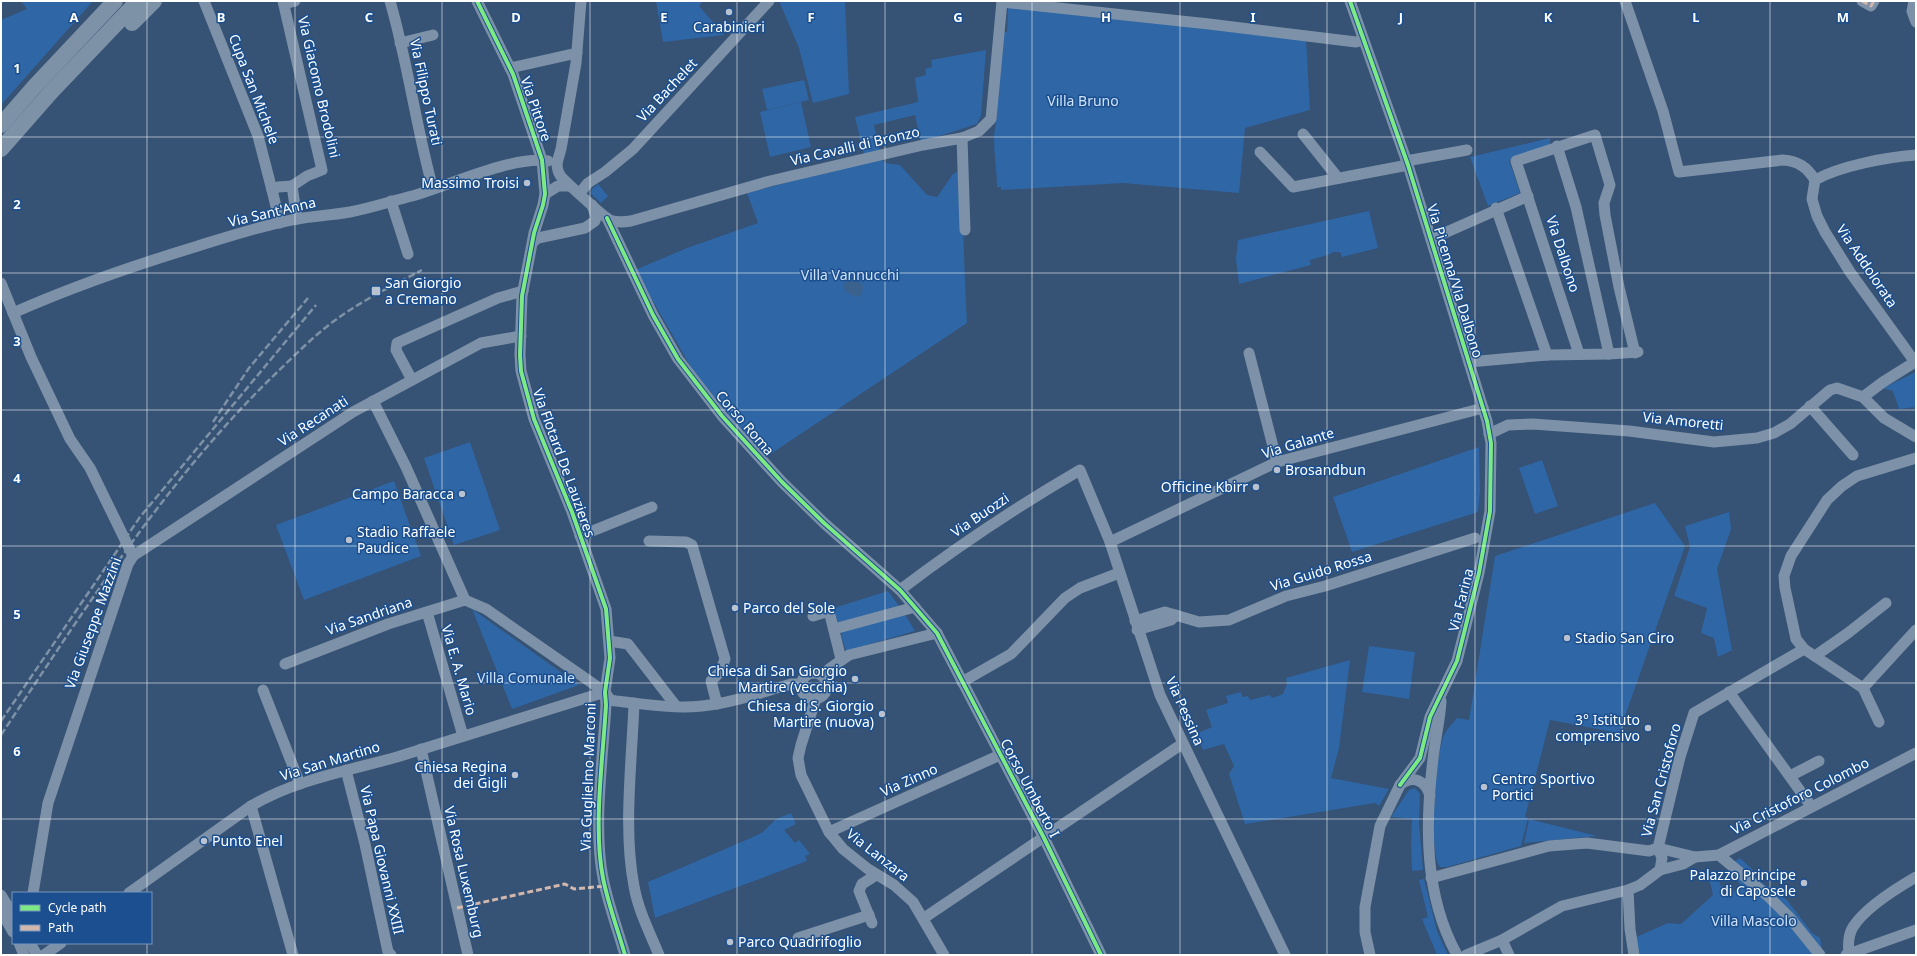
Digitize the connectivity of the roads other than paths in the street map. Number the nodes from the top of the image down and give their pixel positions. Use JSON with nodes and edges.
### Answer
{"nodes":[{"id":1,"x":116,"y":1,"type":"edge"},
{"id":2,"x":138,"y":1,"type":"edge"},
{"id":3,"x":154,"y":1,"type":"edge"},
{"id":4,"x":204,"y":1,"type":"edge"},
{"id":5,"x":295,"y":1,"type":"edge"},
{"id":6,"x":390,"y":1,"type":"edge"},
{"id":7,"x":477,"y":1,"type":"edge"},
{"id":8,"x":581,"y":1,"type":"edge"},
{"id":9,"x":769,"y":1,"type":"edge"},
{"id":10,"x":1625,"y":1,"type":"edge"},
{"id":11,"x":1862,"y":1,"type":"edge"},
{"id":12,"x":1874,"y":1,"type":"edge"},
{"id":13,"x":1914,"y":1,"type":"edge"},
{"id":14,"x":1002,"y":2,"type":"edge"},
{"id":15,"x":1351,"y":2,"type":"edge"},
{"id":16,"x":284,"y":3,"type":"edge"},
{"id":17,"x":1078,"y":6,"type":"edge"},
{"id":18,"x":1916,"y":22,"type":"edge"},
{"id":19,"x":433,"y":35,"type":"dead end"},
{"id":20,"x":1363,"y":40,"type":"junction"},
{"id":21,"x":400,"y":43,"type":"junction"},
{"id":22,"x":577,"y":53,"type":"junction"},
{"id":23,"x":510,"y":68,"type":"junction"},
{"id":24,"x":22,"y":124,"type":"junction"},
{"id":25,"x":1,"y":125,"type":"edge"},
{"id":26,"x":1303,"y":134,"type":"dead end"},
{"id":27,"x":962,"y":138,"type":"junction"},
{"id":28,"x":1557,"y":146,"type":"junction"},
{"id":29,"x":1,"y":149,"type":"edge"},
{"id":30,"x":1467,"y":150,"type":"dead end"},
{"id":31,"x":1260,"y":152,"type":"dead end"},
{"id":32,"x":1916,"y":155,"type":"edge"},
{"id":33,"x":542,"y":160,"type":"junction"},
{"id":34,"x":556,"y":163,"type":"junction"},
{"id":35,"x":1407,"y":163,"type":"junction"},
{"id":36,"x":1338,"y":178,"type":"junction"},
{"id":37,"x":1815,"y":180,"type":"junction"},
{"id":38,"x":292,"y":186,"type":"junction"},
{"id":39,"x":569,"y":186,"type":"junction"},
{"id":40,"x":433,"y":189,"type":"junction"},
{"id":41,"x":272,"y":190,"type":"junction"},
{"id":42,"x":580,"y":193,"type":"junction"},
{"id":43,"x":545,"y":194,"type":"junction"},
{"id":44,"x":1528,"y":196,"type":"junction"},
{"id":45,"x":391,"y":202,"type":"junction"},
{"id":46,"x":592,"y":205,"type":"junction"},
{"id":47,"x":1496,"y":208,"type":"junction"},
{"id":48,"x":539,"y":218,"type":"junction"},
{"id":49,"x":607,"y":218,"type":"junction"},
{"id":50,"x":297,"y":219,"type":"junction"},
{"id":51,"x":280,"y":223,"type":"junction"},
{"id":52,"x":965,"y":230,"type":"dead end"},
{"id":53,"x":550,"y":235,"type":"junction"},
{"id":54,"x":1431,"y":239,"type":"junction"},
{"id":55,"x":534,"y":242,"type":"junction"},
{"id":56,"x":408,"y":254,"type":"dead end"},
{"id":57,"x":1,"y":283,"type":"edge"},
{"id":58,"x":524,"y":291,"type":"junction"},
{"id":59,"x":14,"y":313,"type":"junction"},
{"id":60,"x":521,"y":336,"type":"junction"},
{"id":61,"x":1250,"y":353,"type":"dead end"},
{"id":62,"x":1547,"y":354,"type":"junction"},
{"id":63,"x":1580,"y":354,"type":"junction"},
{"id":64,"x":1609,"y":354,"type":"junction"},
{"id":65,"x":1469,"y":362,"type":"junction"},
{"id":66,"x":1915,"y":362,"type":"edge"},
{"id":67,"x":412,"y":380,"type":"junction"},
{"id":68,"x":1864,"y":397,"type":"junction"},
{"id":69,"x":373,"y":401,"type":"junction"},
{"id":70,"x":1810,"y":406,"type":"junction"},
{"id":71,"x":1483,"y":408,"type":"junction"},
{"id":72,"x":1489,"y":434,"type":"junction"},
{"id":73,"x":1916,"y":437,"type":"edge"},
{"id":74,"x":1853,"y":455,"type":"dead end"},
{"id":75,"x":1916,"y":458,"type":"edge"},
{"id":76,"x":1278,"y":462,"type":"junction"},
{"id":77,"x":1080,"y":470,"type":"joint"},
{"id":78,"x":652,"y":507,"type":"dead end"},
{"id":79,"x":580,"y":536,"type":"junction"},
{"id":80,"x":1475,"y":538,"type":"dead end"},
{"id":81,"x":649,"y":542,"type":"dead end"},
{"id":82,"x":1110,"y":542,"type":"junction"},
{"id":83,"x":133,"y":556,"type":"junction"},
{"id":84,"x":1119,"y":573,"type":"junction"},
{"id":85,"x":900,"y":590,"type":"junction"},
{"id":86,"x":465,"y":600,"type":"junction"},
{"id":87,"x":1886,"y":603,"type":"dead end"},
{"id":88,"x":915,"y":607,"type":"junction"},
{"id":89,"x":427,"y":612,"type":"junction"},
{"id":90,"x":813,"y":616,"type":"dead end"},
{"id":91,"x":1136,"y":625,"type":"junction"},
{"id":92,"x":834,"y":629,"type":"junction"},
{"id":93,"x":1916,"y":630,"type":"edge"},
{"id":94,"x":937,"y":633,"type":"junction"},
{"id":95,"x":609,"y":641,"type":"junction"},
{"id":96,"x":1804,"y":650,"type":"junction"},
{"id":97,"x":1815,"y":656,"type":"junction"},
{"id":98,"x":841,"y":659,"type":"junction"},
{"id":99,"x":285,"y":664,"type":"dead end"},
{"id":100,"x":823,"y":676,"type":"junction"},
{"id":101,"x":962,"y":682,"type":"junction"},
{"id":102,"x":802,"y":684,"type":"junction"},
{"id":103,"x":1864,"y":688,"type":"junction"},
{"id":104,"x":264,"y":690,"type":"dead end"},
{"id":105,"x":605,"y":692,"type":"junction"},
{"id":106,"x":1729,"y":692,"type":"junction"},
{"id":107,"x":1441,"y":696,"type":"junction"},
{"id":108,"x":816,"y":698,"type":"junction"},
{"id":109,"x":634,"y":703,"type":"junction"},
{"id":110,"x":717,"y":704,"type":"junction"},
{"id":111,"x":676,"y":706,"type":"junction"},
{"id":112,"x":1879,"y":722,"type":"dead end"},
{"id":113,"x":463,"y":736,"type":"junction"},
{"id":114,"x":1182,"y":744,"type":"junction"},
{"id":115,"x":420,"y":749,"type":"junction"},
{"id":116,"x":1916,"y":753,"type":"edge"},
{"id":117,"x":1000,"y":755,"type":"junction"},
{"id":118,"x":1820,"y":761,"type":"dead end"},
{"id":119,"x":346,"y":770,"type":"junction"},
{"id":120,"x":1790,"y":776,"type":"junction"},
{"id":121,"x":300,"y":784,"type":"junction"},
{"id":122,"x":1400,"y":785,"type":"junction"},
{"id":123,"x":1430,"y":797,"type":"junction"},
{"id":124,"x":251,"y":806,"type":"junction"},
{"id":125,"x":1812,"y":806,"type":"junction"},
{"id":126,"x":829,"y":832,"type":"junction"},
{"id":127,"x":1044,"y":838,"type":"junction"},
{"id":128,"x":1658,"y":848,"type":"junction"},
{"id":129,"x":1719,"y":855,"type":"junction"},
{"id":130,"x":1695,"y":857,"type":"junction"},
{"id":131,"x":1660,"y":870,"type":"junction"},
{"id":132,"x":876,"y":875,"type":"junction"},
{"id":133,"x":1916,"y":877,"type":"edge"},
{"id":134,"x":1431,"y":878,"type":"junction"},
{"id":135,"x":1628,"y":890,"type":"junction"},
{"id":136,"x":33,"y":892,"type":"edge"},
{"id":137,"x":130,"y":892,"type":"edge"},
{"id":138,"x":1,"y":896,"type":"edge"},
{"id":139,"x":1,"y":911,"type":"edge"},
{"id":140,"x":12,"y":913,"type":"edge"},
{"id":141,"x":924,"y":918,"type":"junction"},
{"id":142,"x":12,"y":930,"type":"edge"},
{"id":143,"x":1916,"y":930,"type":"edge"},
{"id":144,"x":798,"y":938,"type":"dead end"},
{"id":145,"x":1502,"y":940,"type":"junction"},
{"id":146,"x":60,"y":944,"type":"edge"},
{"id":147,"x":22,"y":947,"type":"edge"},
{"id":148,"x":1848,"y":954,"type":"edge"},
{"id":149,"x":37,"y":955,"type":"edge"},
{"id":150,"x":44,"y":955,"type":"edge"},
{"id":151,"x":293,"y":955,"type":"edge"},
{"id":152,"x":391,"y":955,"type":"edge"},
{"id":153,"x":468,"y":955,"type":"edge"},
{"id":154,"x":625,"y":955,"type":"edge"},
{"id":155,"x":659,"y":955,"type":"edge"},
{"id":156,"x":944,"y":955,"type":"edge"},
{"id":157,"x":1100,"y":955,"type":"edge"},
{"id":158,"x":1285,"y":955,"type":"edge"},
{"id":159,"x":1370,"y":955,"type":"edge"},
{"id":160,"x":1457,"y":955,"type":"edge"},
{"id":161,"x":1466,"y":955,"type":"edge"},
{"id":162,"x":1509,"y":955,"type":"edge"},
{"id":163,"x":1634,"y":955,"type":"edge"},
{"id":164,"x":1820,"y":955,"type":"edge"}],
"edges":[{"from":1,"to":25,"type":"highway"},
{"from":2,"to":24,"type":"highway"},
{"from":3,"to":24,"type":"highway"},
{"from":4,"to":41,"type":"street","name":"Cupa San Michele"},
{"from":5,"to":16,"type":"street"},
{"from":6,"to":21,"type":"street","name":"Via Filippo Turati"},
{"from":7,"to":23,"type":"street","name":"Via Pittore"},
{"from":8,"to":22,"type":"street"},
{"from":9,"to":42,"type":"street","name":"Via Bachelet"},
{"from":10,"to":37,"type":"street"},
{"from":11,"to":12,"type":"street"},
{"from":13,"to":18,"type":"street"},
{"from":14,"to":17,"type":"street"},
{"from":14,"to":27,"type":"street","name":"Via Cavalli di Bronzo"},
{"from":15,"to":20,"type":"street","name":"Via Picenna/Via Dalbono"},
{"from":16,"to":38,"type":"street","name":"Via Giacomo Brodolini"},
{"from":17,"to":20,"type":"street"},
{"from":19,"to":21,"type":"street"},
{"from":20,"to":35,"type":"street","name":"Via Picenna/Via Dalbono"},
{"from":21,"to":40,"type":"street","name":"Via Filippo Turati"},
{"from":22,"to":23,"type":"street"},
{"from":22,"to":34,"type":"street"},
{"from":23,"to":33,"type":"street","name":"Via Pittore"},
{"from":24,"to":29,"type":"highway"},
{"from":26,"to":36,"type":"street"},
{"from":27,"to":49,"type":"street","name":"Via Cavalli di Bronzo"},
{"from":27,"to":52,"type":"street"},
{"from":28,"to":44,"type":"street","name":"Via Dalbono"},
{"from":28,"to":64,"type":"street"},
{"from":28,"to":64,"type":"street"},
{"from":30,"to":35,"type":"street"},
{"from":31,"to":36,"type":"street"},
{"from":32,"to":37,"type":"street"},
{"from":33,"to":34,"type":"street","name":"Via Sant'Anna"},
{"from":33,"to":40,"type":"street","name":"Via Sant'Anna"},
{"from":33,"to":43,"type":"street","name":"Via Pittore"},
{"from":34,"to":39,"type":"street"},
{"from":35,"to":36,"type":"street"},
{"from":35,"to":54,"type":"street","name":"Via Picenna/Via Dalbono"},
{"from":37,"to":66,"type":"street","name":"Via Addolorata"},
{"from":38,"to":41,"type":"street"},
{"from":38,"to":50,"type":"street"},
{"from":39,"to":42,"type":"street"},
{"from":39,"to":43,"type":"street"},
{"from":40,"to":45,"type":"street","name":"Via Sant'Anna"},
{"from":41,"to":51,"type":"street","name":"Cupa San Michele"},
{"from":42,"to":46,"type":"street"},
{"from":43,"to":48,"type":"street"},
{"from":44,"to":47,"type":"street"},
{"from":44,"to":63,"type":"street","name":"Via Dalbono"},
{"from":45,"to":50,"type":"street","name":"Via Sant'Anna"},
{"from":45,"to":56,"type":"street"},
{"from":46,"to":49,"type":"street"},
{"from":46,"to":53,"type":"street"},
{"from":47,"to":54,"type":"street"},
{"from":47,"to":62,"type":"street"},
{"from":48,"to":53,"type":"street"},
{"from":48,"to":55,"type":"street","name":"Via Flotard De Lauzieres"},
{"from":49,"to":85,"type":"street","name":"Corso Roma"},
{"from":50,"to":51,"type":"street","name":"Via Sant'Anna"},
{"from":51,"to":59,"type":"street","name":"Via Sant'Anna"},
{"from":53,"to":55,"type":"street"},
{"from":54,"to":65,"type":"street","name":"Via Picenna/Via Dalbono"},
{"from":55,"to":58,"type":"street","name":"Via Flotard De Lauzieres"},
{"from":57,"to":59,"type":"street","name":"Via Giuseppe Mazzini"},
{"from":58,"to":60,"type":"street","name":"Via Flotard De Lauzieres"},
{"from":58,"to":67,"type":"street"},
{"from":59,"to":83,"type":"street","name":"Via Giuseppe Mazzini"},
{"from":60,"to":67,"type":"street","name":"Via Recanati"},
{"from":60,"to":79,"type":"street","name":"Via Flotard De Lauzieres"},
{"from":61,"to":76,"type":"street"},
{"from":62,"to":63,"type":"street"},
{"from":62,"to":65,"type":"street"},
{"from":63,"to":64,"type":"street"},
{"from":65,"to":71,"type":"street","name":"Via Picenna/Via Dalbono"},
{"from":66,"to":68,"type":"street"},
{"from":67,"to":69,"type":"street","name":"Via Recanati"},
{"from":68,"to":70,"type":"street","name":"Via Amoretti"},
{"from":68,"to":73,"type":"street","name":"Via Amoretti"},
{"from":69,"to":83,"type":"street","name":"Via Recanati"},
{"from":69,"to":86,"type":"street"},
{"from":70,"to":72,"type":"street","name":"Via Amoretti"},
{"from":70,"to":74,"type":"street"},
{"from":71,"to":72,"type":"street","name":"Via Farina"},
{"from":71,"to":76,"type":"street","name":"Via Galante"},
{"from":72,"to":107,"type":"street","name":"Via Farina"},
{"from":75,"to":96,"type":"street"},
{"from":76,"to":82,"type":"street","name":"Via Galante"},
{"from":77,"to":82,"type":"street","name":"Via Pessina"},
{"from":77,"to":85,"type":"street","name":"Via Buozzi"},
{"from":78,"to":79,"type":"street"},
{"from":79,"to":95,"type":"street","name":"Via Flotard De Lauzieres"},
{"from":80,"to":91,"type":"street","name":"Via Guido Rossa"},
{"from":81,"to":110,"type":"street"},
{"from":82,"to":84,"type":"street","name":"Via Pessina"},
{"from":83,"to":136,"type":"street","name":"Via Giuseppe Mazzini"},
{"from":84,"to":91,"type":"street","name":"Via Pessina"},
{"from":84,"to":101,"type":"street"},
{"from":85,"to":88,"type":"street","name":"Corso Roma"},
{"from":86,"to":89,"type":"street","name":"Via Sandriana"},
{"from":86,"to":105,"type":"street"},
{"from":87,"to":97,"type":"street"},
{"from":88,"to":92,"type":"street"},
{"from":88,"to":94,"type":"street","name":"Corso Roma"},
{"from":89,"to":99,"type":"street","name":"Via Sandriana"},
{"from":89,"to":113,"type":"street","name":"Via E. A. Mario"},
{"from":90,"to":92,"type":"street"},
{"from":91,"to":114,"type":"street","name":"Via Pessina"},
{"from":92,"to":98,"type":"street"},
{"from":93,"to":103,"type":"street"},
{"from":94,"to":98,"type":"street"},
{"from":94,"to":101,"type":"street","name":"Corso Umberto I"},
{"from":95,"to":105,"type":"street","name":"Via Flotard De Lauzieres"},
{"from":95,"to":111,"type":"street"},
{"from":96,"to":97,"type":"street"},
{"from":96,"to":106,"type":"street","name":"Via San Cristoforo"},
{"from":97,"to":103,"type":"street"},
{"from":98,"to":100,"type":"street"},
{"from":100,"to":102,"type":"street"},
{"from":100,"to":108,"type":"street"},
{"from":101,"to":117,"type":"street","name":"Corso Umberto I"},
{"from":102,"to":108,"type":"street"},
{"from":102,"to":110,"type":"street"},
{"from":103,"to":112,"type":"street"},
{"from":104,"to":121,"type":"street"},
{"from":105,"to":109,"type":"street"},
{"from":105,"to":113,"type":"street","name":"Via San Martino"},
{"from":105,"to":154,"type":"street","name":"Via Guglielmo Marconi"},
{"from":106,"to":120,"type":"street"},
{"from":106,"to":128,"type":"street","name":"Via San Cristoforo"},
{"from":107,"to":122,"type":"street","name":"Via Farina"},
{"from":107,"to":123,"type":"street","name":"Via Farina"},
{"from":108,"to":126,"type":"street","name":"Via Lanzara"},
{"from":109,"to":111,"type":"street"},
{"from":109,"to":155,"type":"street"},
{"from":110,"to":111,"type":"street"},
{"from":113,"to":115,"type":"street","name":"Via San Martino"},
{"from":114,"to":127,"type":"street"},
{"from":114,"to":158,"type":"street","name":"Via Pessina"},
{"from":115,"to":119,"type":"street","name":"Via San Martino"},
{"from":115,"to":153,"type":"street","name":"Via Rosa Luxemburg"},
{"from":116,"to":125,"type":"street","name":"Via Cristoforo Colombo"},
{"from":117,"to":126,"type":"street","name":"Via Zinno"},
{"from":117,"to":127,"type":"street","name":"Corso Umberto I"},
{"from":118,"to":120,"type":"street"},
{"from":119,"to":121,"type":"street","name":"Via San Martino"},
{"from":119,"to":152,"type":"street","name":"Via Papa Giovanni XXIII"},
{"from":120,"to":125,"type":"street"},
{"from":121,"to":124,"type":"street","name":"Via San Martino"},
{"from":122,"to":123,"type":"street"},
{"from":122,"to":159,"type":"street","name":"Via Farina"},
{"from":123,"to":134,"type":"street","name":"Via Farina"},
{"from":124,"to":137,"type":"street","name":"Via San Martino"},
{"from":124,"to":151,"type":"street"},
{"from":125,"to":129,"type":"street","name":"Via Cristoforo Colombo"},
{"from":126,"to":132,"type":"street","name":"Via Lanzara"},
{"from":127,"to":141,"type":"street"},
{"from":127,"to":157,"type":"street","name":"Corso Umberto I"},
{"from":128,"to":130,"type":"street"},
{"from":128,"to":131,"type":"street"},
{"from":128,"to":134,"type":"street"},
{"from":129,"to":130,"type":"street","name":"Via Cristoforo Colombo"},
{"from":129,"to":164,"type":"street"},
{"from":130,"to":131,"type":"street"},
{"from":131,"to":135,"type":"street"},
{"from":132,"to":141,"type":"street","name":"Via Lanzara"},
{"from":132,"to":144,"type":"street"},
{"from":133,"to":148,"type":"street"},
{"from":134,"to":160,"type":"street","name":"Via Farina"},
{"from":135,"to":145,"type":"street"},
{"from":135,"to":163,"type":"street"},
{"from":138,"to":140,"type":"street"},
{"from":139,"to":142,"type":"street"},
{"from":141,"to":156,"type":"street","name":"Via Lanzara"},
{"from":143,"to":148,"type":"street"},
{"from":145,"to":161,"type":"street"},
{"from":145,"to":162,"type":"street"},
{"from":146,"to":150,"type":"street"},
{"from":147,"to":149,"type":"street"}]}
